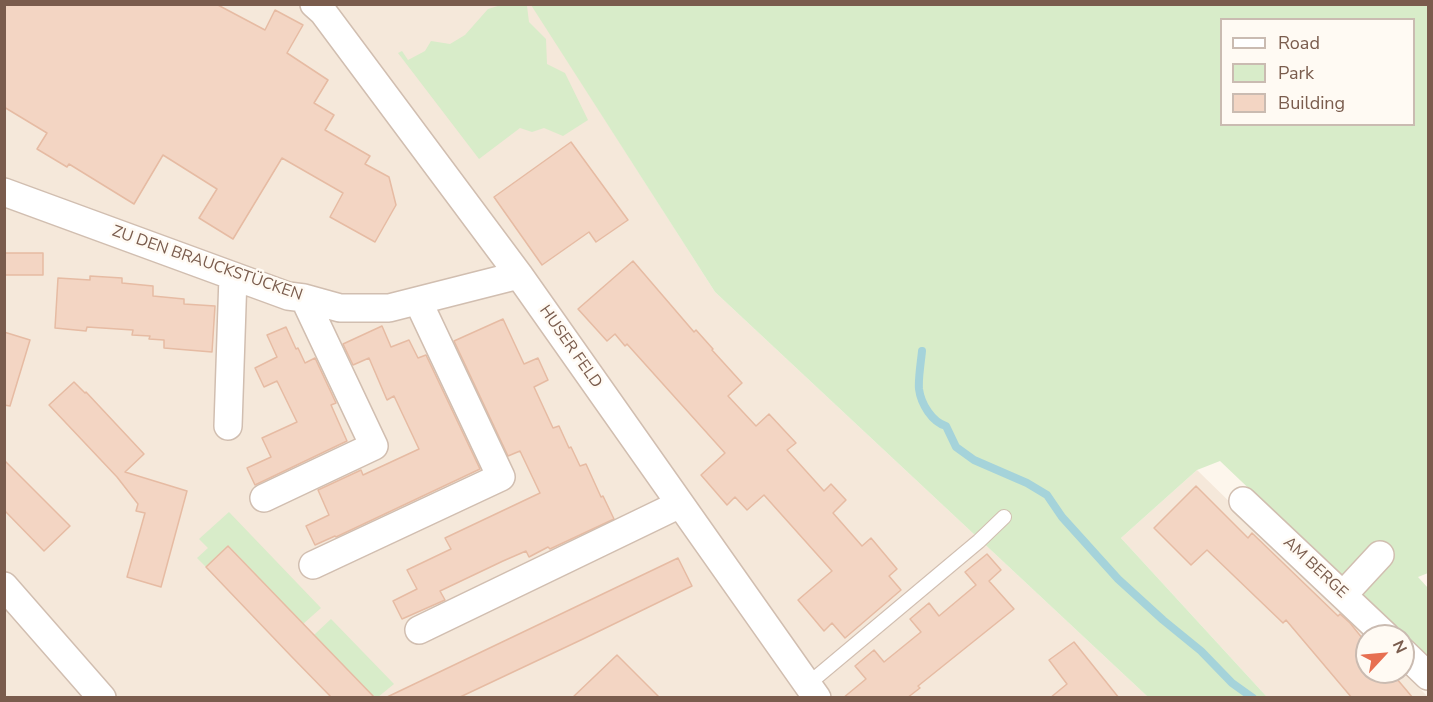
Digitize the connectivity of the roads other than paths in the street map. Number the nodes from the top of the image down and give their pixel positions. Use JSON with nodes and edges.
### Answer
{"nodes":[{"id":1,"x":314,"y":4,"type":"edge"},
{"id":2,"x":4,"y":192,"type":"edge"},
{"id":3,"x":519,"y":275,"type":"junction"},
{"id":4,"x":233,"y":276,"type":"junction"},
{"id":5,"x":304,"y":298,"type":"junction"},
{"id":6,"x":418,"y":301,"type":"junction"},
{"id":7,"x":228,"y":426,"type":"dead end"},
{"id":8,"x":264,"y":498,"type":"dead end"},
{"id":9,"x":1243,"y":501,"type":"dead end"},
{"id":10,"x":680,"y":504,"type":"junction"},
{"id":11,"x":1004,"y":517,"type":"dead end"},
{"id":12,"x":1380,"y":555,"type":"dead end"},
{"id":13,"x":313,"y":565,"type":"dead end"},
{"id":14,"x":4,"y":586,"type":"edge"},
{"id":15,"x":1343,"y":595,"type":"junction"},
{"id":16,"x":1373,"y":624,"type":"edge"},
{"id":17,"x":419,"y":630,"type":"dead end"},
{"id":18,"x":1415,"y":664,"type":"edge"},
{"id":19,"x":1428,"y":676,"type":"edge"},
{"id":20,"x":812,"y":691,"type":"edge"},
{"id":21,"x":102,"y":698,"type":"edge"}],
"edges":[{"from":1,"to":3,"type":"street","name":"HUSER FELD"},
{"from":2,"to":4,"type":"street","name":"ZU DEN BRAUCKSTÜCKEN"},
{"from":3,"to":6,"type":"street","name":"ZU DEN BRAUCKSTÜCKEN"},
{"from":3,"to":10,"type":"street","name":"HUSER FELD"},
{"from":4,"to":5,"type":"street","name":"ZU DEN BRAUCKSTÜCKEN"},
{"from":4,"to":7,"type":"street"},
{"from":5,"to":6,"type":"street","name":"ZU DEN BRAUCKSTÜCKEN"},
{"from":5,"to":8,"type":"street"},
{"from":6,"to":13,"type":"street"},
{"from":9,"to":15,"type":"street","name":"AM BERGE"},
{"from":10,"to":17,"type":"street"},
{"from":10,"to":20,"type":"street","name":"HUSER FELD"},
{"from":11,"to":20,"type":"lane"},
{"from":12,"to":15,"type":"street"},
{"from":14,"to":21,"type":"street"},
{"from":15,"to":16,"type":"street","name":"AM BERGE"},
{"from":18,"to":19,"type":"street"}]}
